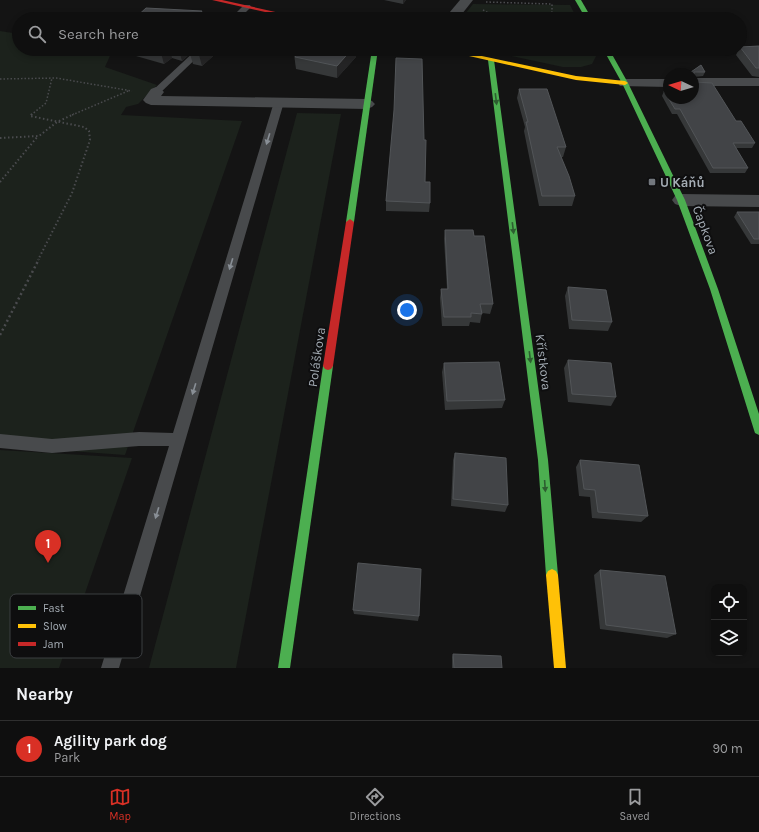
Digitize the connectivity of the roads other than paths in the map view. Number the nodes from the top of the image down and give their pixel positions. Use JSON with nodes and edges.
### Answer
{"nodes":[{"id":1,"x":215,"y":0,"type":"edge"},
{"id":2,"x":466,"y":0,"type":"edge"},
{"id":3,"x":578,"y":0,"type":"edge"},
{"id":4,"x":247,"y":7,"type":"junction"},
{"id":5,"x":242,"y":12,"type":"edge"},
{"id":6,"x":271,"y":12,"type":"edge"},
{"id":7,"x":457,"y":12,"type":"edge"},
{"id":8,"x":585,"y":12,"type":"edge"},
{"id":9,"x":195,"y":56,"type":"edge"},
{"id":10,"x":374,"y":56,"type":"edge"},
{"id":11,"x":473,"y":56,"type":"edge"},
{"id":12,"x":610,"y":56,"type":"edge"},
{"id":13,"x":491,"y":60,"type":"junction"},
{"id":14,"x":663,"y":82,"type":"edge"},
{"id":15,"x":699,"y":82,"type":"edge"},
{"id":16,"x":759,"y":82,"type":"edge"},
{"id":17,"x":625,"y":83,"type":"junction"},
{"id":18,"x":156,"y":92,"type":"joint"},
{"id":19,"x":279,"y":102,"type":"junction"},
{"id":20,"x":367,"y":104,"type":"junction"},
{"id":21,"x":681,"y":200,"type":"junction"},
{"id":22,"x":759,"y":201,"type":"edge"},
{"id":23,"x":757,"y":419,"type":"edge"},
{"id":24,"x":179,"y":440,"type":"junction"},
{"id":25,"x":0,"y":441,"type":"edge"},
{"id":26,"x":132,"y":594,"type":"edge"},
{"id":27,"x":113,"y":658,"type":"edge"},
{"id":28,"x":110,"y":668,"type":"edge"},
{"id":29,"x":284,"y":668,"type":"edge"},
{"id":30,"x":560,"y":668,"type":"edge"}],
"edges":[{"from":1,"to":4,"type":"street"},
{"from":2,"to":7,"type":"street"},
{"from":3,"to":8,"type":"street"},
{"from":4,"to":5,"type":"lane"},
{"from":4,"to":6,"type":"street"},
{"from":9,"to":18,"type":"lane"},
{"from":10,"to":20,"type":"street","name":"Poláškova"},
{"from":11,"to":13,"type":"street"},
{"from":12,"to":17,"type":"street","name":"Čapkova"},
{"from":13,"to":17,"type":"street"},
{"from":13,"to":30,"type":"street","name":"Křístkova","one_way":true},
{"from":14,"to":17,"type":"street"},
{"from":15,"to":16,"type":"street"},
{"from":17,"to":21,"type":"street","name":"Čapkova"},
{"from":18,"to":19,"type":"street"},
{"from":19,"to":20,"type":"street"},
{"from":19,"to":24,"type":"lane","one_way":true},
{"from":20,"to":29,"type":"street","name":"Poláškova"},
{"from":21,"to":22,"type":"street"},
{"from":21,"to":23,"type":"street","name":"Čapkova"},
{"from":24,"to":25,"type":"lane"},
{"from":24,"to":26,"type":"lane","one_way":true},
{"from":27,"to":28,"type":"lane","one_way":true}]}
